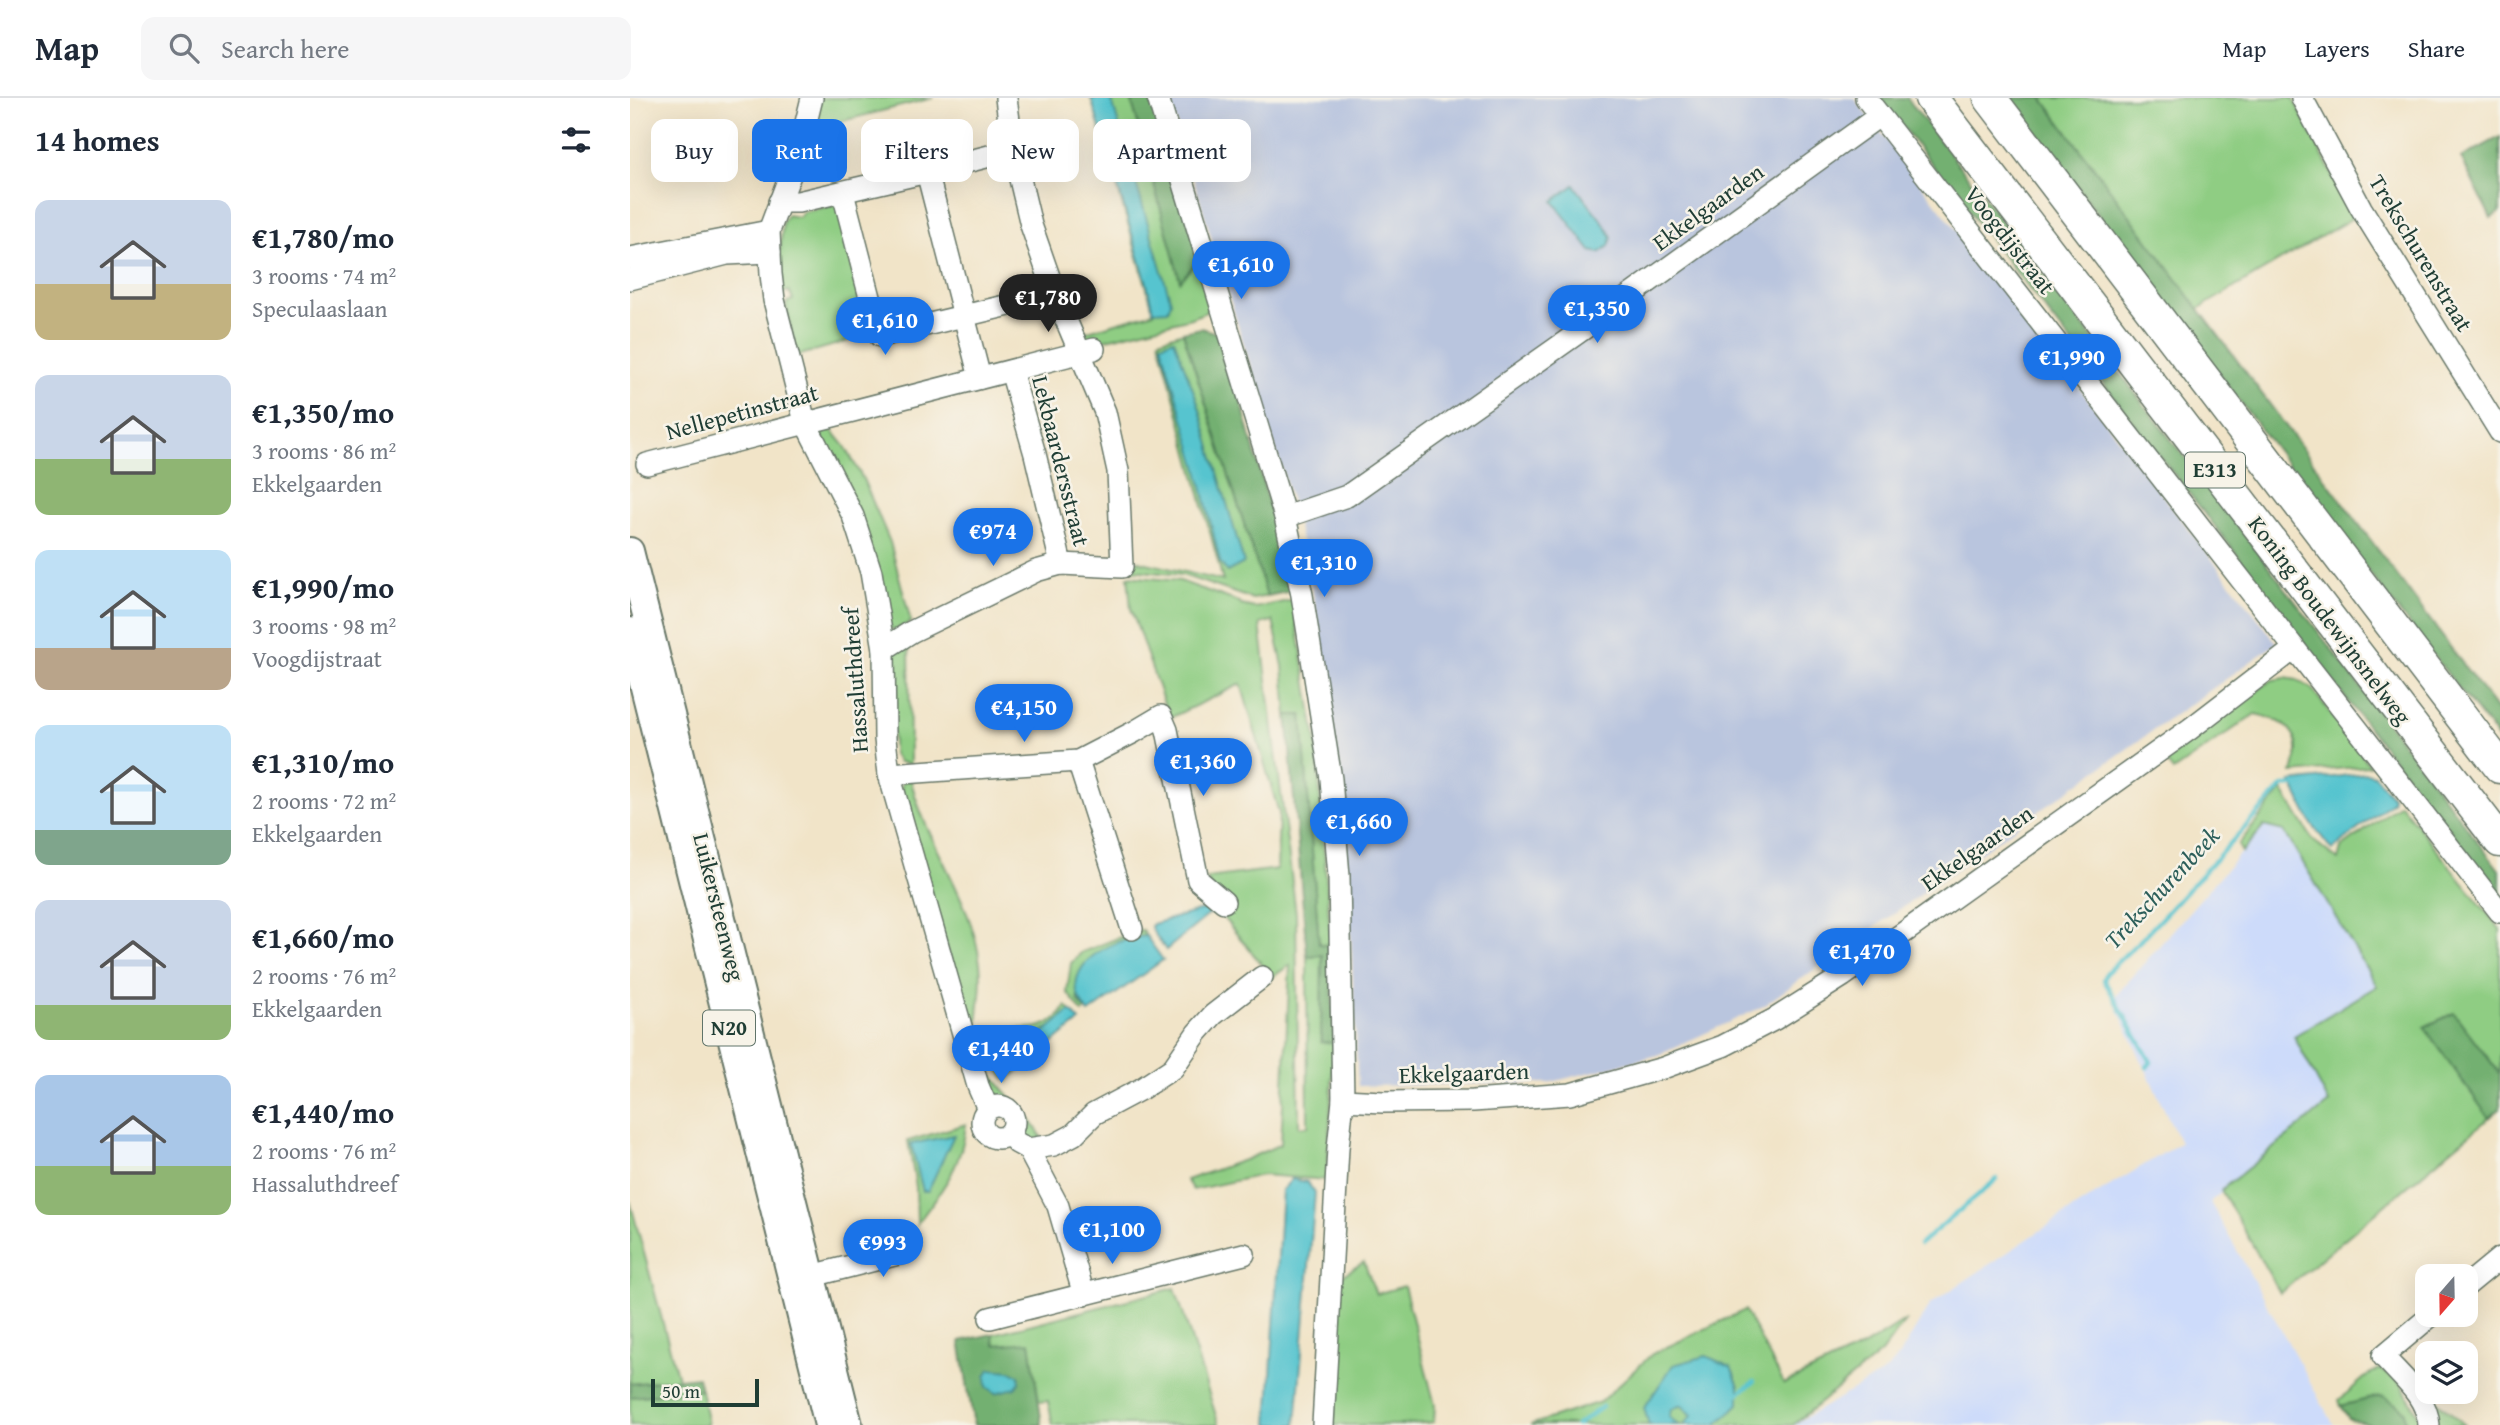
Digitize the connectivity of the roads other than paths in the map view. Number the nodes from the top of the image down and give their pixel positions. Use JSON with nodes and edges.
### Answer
{"nodes":[{"id":1,"x":812,"y":98,"type":"edge"},
{"id":2,"x":1006,"y":98,"type":"edge"},
{"id":3,"x":1157,"y":98,"type":"edge"},
{"id":4,"x":1866,"y":98,"type":"edge"},
{"id":5,"x":1931,"y":98,"type":"edge"},
{"id":6,"x":1990,"y":98,"type":"edge"},
{"id":7,"x":2302,"y":98,"type":"edge"},
{"id":8,"x":1879,"y":116,"type":"junction"},
{"id":9,"x":1009,"y":119,"type":"edge"},
{"id":10,"x":887,"y":182,"type":"edge"},
{"id":11,"x":930,"y":182,"type":"edge"},
{"id":12,"x":1021,"y":182,"type":"edge"},
{"id":13,"x":843,"y":193,"type":"junction"},
{"id":14,"x":779,"y":202,"type":"junction"},
{"id":15,"x":770,"y":242,"type":"junction"},
{"id":16,"x":630,"y":258,"type":"edge"},
{"id":17,"x":630,"y":279,"type":"edge"},
{"id":18,"x":1055,"y":294,"type":"junction"},
{"id":19,"x":965,"y":316,"type":"junction"},
{"id":20,"x":1086,"y":351,"type":"junction"},
{"id":21,"x":1012,"y":371,"type":"junction"},
{"id":22,"x":980,"y":378,"type":"junction"},
{"id":23,"x":805,"y":422,"type":"junction"},
{"id":24,"x":2500,"y":432,"type":"edge"},
{"id":25,"x":647,"y":464,"type":"dead end"},
{"id":26,"x":1285,"y":517,"type":"junction"},
{"id":27,"x":630,"y":551,"type":"edge"},
{"id":28,"x":1060,"y":564,"type":"junction"},
{"id":29,"x":630,"y":631,"type":"edge"},
{"id":30,"x":884,"y":649,"type":"junction"},
{"id":31,"x":2294,"y":649,"type":"junction"},
{"id":32,"x":1079,"y":761,"type":"junction"},
{"id":33,"x":2500,"y":766,"type":"edge"},
{"id":34,"x":889,"y":774,"type":"junction"},
{"id":35,"x":2500,"y":841,"type":"edge"},
{"id":36,"x":1224,"y":902,"type":"dead end"},
{"id":37,"x":2500,"y":912,"type":"edge"},
{"id":38,"x":1132,"y":929,"type":"dead end"},
{"id":39,"x":1262,"y":977,"type":"dead end"},
{"id":40,"x":1343,"y":1100,"type":"junction"},
{"id":41,"x":1028,"y":1149,"type":"junction"},
{"id":42,"x":910,"y":1243,"type":"dead end"},
{"id":43,"x":1244,"y":1254,"type":"dead end"},
{"id":44,"x":2500,"y":1258,"type":"edge"},
{"id":45,"x":812,"y":1276,"type":"junction"},
{"id":46,"x":2478,"y":1276,"type":"edge"},
{"id":47,"x":1084,"y":1295,"type":"junction"},
{"id":48,"x":990,"y":1318,"type":"dead end"},
{"id":49,"x":2418,"y":1327,"type":"edge"},
{"id":50,"x":828,"y":1425,"type":"edge"},
{"id":51,"x":849,"y":1425,"type":"edge"},
{"id":52,"x":1323,"y":1425,"type":"edge"},
{"id":53,"x":2429,"y":1425,"type":"edge"}],
"edges":[{"from":1,"to":14,"type":"street","name":"Hassaluthdreef"},
{"from":2,"to":9,"type":"street"},
{"from":3,"to":26,"type":"street"},
{"from":4,"to":8,"type":"street","name":"Voogdijstraat"},
{"from":5,"to":35,"type":"highway","name":"Koning Boudewijnsnelweg","number":"E313"},
{"from":6,"to":33,"type":"highway","name":"Koning Boudewijnsnelweg","number":"E313"},
{"from":7,"to":24,"type":"street","name":"Trekschurenstraat"},
{"from":8,"to":26,"type":"street","name":"Ekkelgaarden"},
{"from":8,"to":31,"type":"street","name":"Voogdijstraat"},
{"from":10,"to":13,"type":"street"},
{"from":11,"to":19,"type":"street"},
{"from":12,"to":18,"type":"street"},
{"from":13,"to":14,"type":"street"},
{"from":13,"to":19,"type":"street"},
{"from":14,"to":15,"type":"street","name":"Hassaluthdreef"},
{"from":15,"to":16,"type":"street"},
{"from":15,"to":17,"type":"street"},
{"from":15,"to":23,"type":"street","name":"Hassaluthdreef"},
{"from":18,"to":19,"type":"street"},
{"from":18,"to":20,"type":"street"},
{"from":19,"to":22,"type":"street"},
{"from":20,"to":21,"type":"street","name":"Nellepetinstraat"},
{"from":20,"to":28,"type":"street"},
{"from":21,"to":22,"type":"street","name":"Nellepetinstraat"},
{"from":21,"to":28,"type":"street","name":"Lekbaardersstraat"},
{"from":22,"to":23,"type":"street","name":"Nellepetinstraat"},
{"from":23,"to":25,"type":"street","name":"Nellepetinstraat"},
{"from":23,"to":30,"type":"street","name":"Hassaluthdreef"},
{"from":26,"to":40,"type":"street"},
{"from":27,"to":45,"type":"main road","name":"Luikersteenweg","number":"N20"},
{"from":28,"to":30,"type":"street"},
{"from":29,"to":50,"type":"main road","name":"Luikersteenweg","number":"N20"},
{"from":30,"to":34,"type":"street","name":"Hassaluthdreef"},
{"from":31,"to":37,"type":"street","name":"Voogdijstraat"},
{"from":31,"to":40,"type":"street","name":"Ekkelgaarden"},
{"from":32,"to":34,"type":"street"},
{"from":32,"to":36,"type":"street"},
{"from":32,"to":38,"type":"street"},
{"from":34,"to":41,"type":"street","name":"Hassaluthdreef"},
{"from":39,"to":41,"type":"street"},
{"from":40,"to":52,"type":"street"},
{"from":41,"to":47,"type":"street"},
{"from":42,"to":45,"type":"street"},
{"from":43,"to":47,"type":"street"},
{"from":44,"to":46,"type":"street"},
{"from":45,"to":51,"type":"main road","name":"Luikersteenweg","number":"N20"},
{"from":47,"to":48,"type":"street"},
{"from":49,"to":53,"type":"street"}]}
